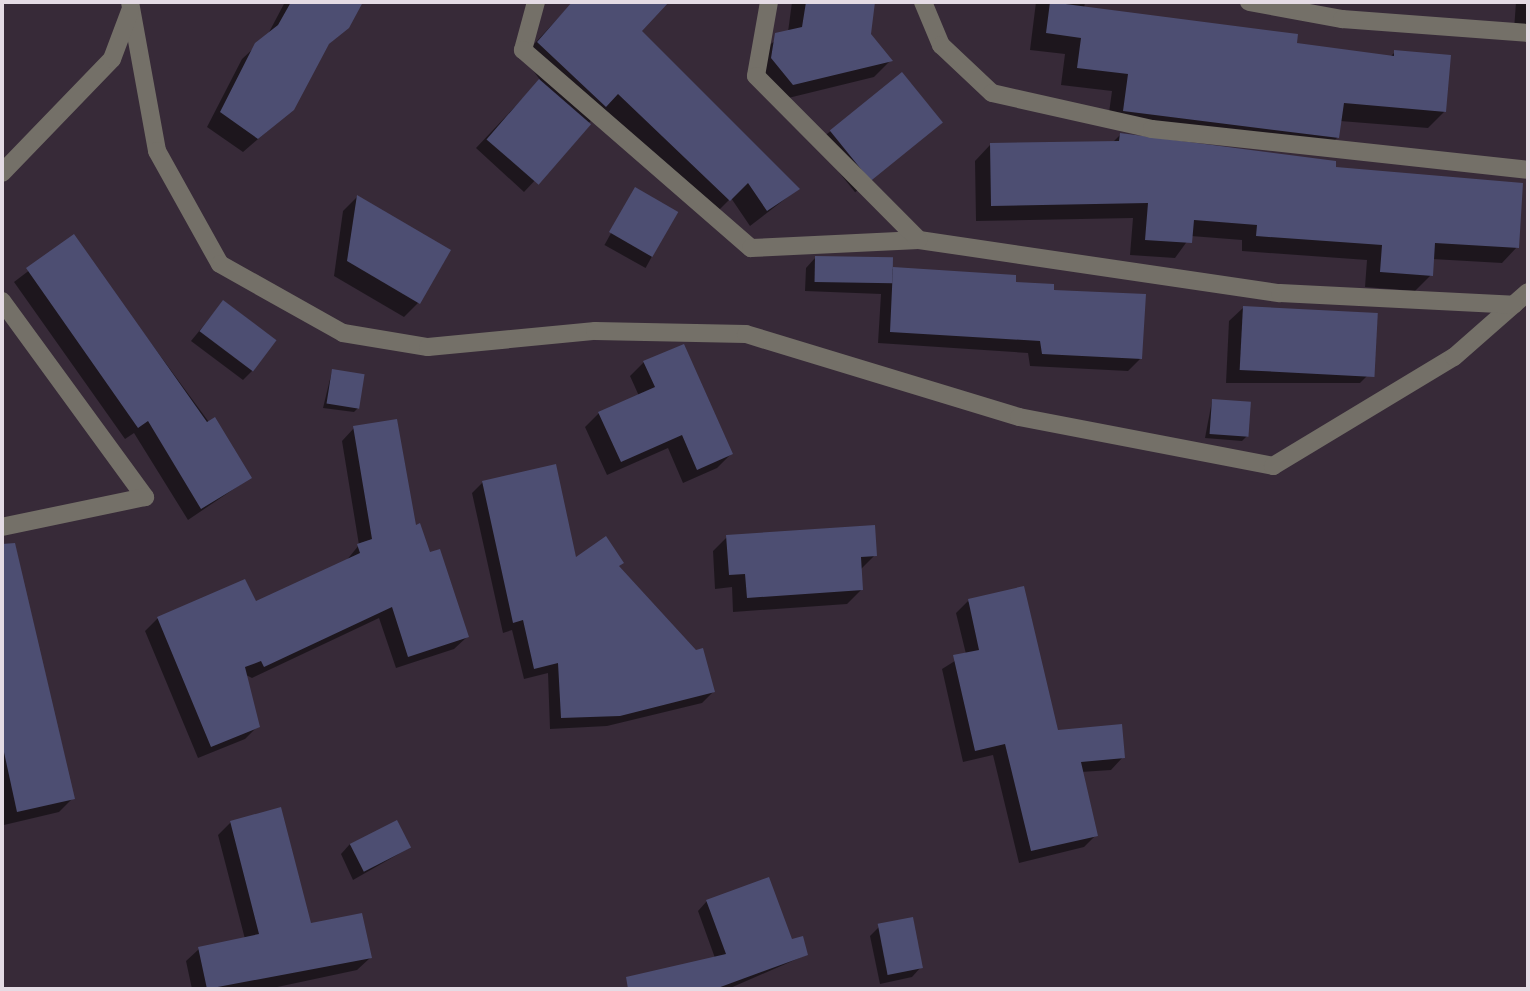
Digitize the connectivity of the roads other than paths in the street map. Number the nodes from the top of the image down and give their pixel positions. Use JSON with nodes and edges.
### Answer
{"nodes":[{"id":1,"x":536,"y":2,"type":"edge"},
{"id":2,"x":769,"y":2,"type":"edge"},
{"id":3,"x":923,"y":2,"type":"edge"},
{"id":4,"x":1250,"y":2,"type":"edge"},
{"id":5,"x":132,"y":3,"type":"edge"},
{"id":6,"x":1528,"y":33,"type":"edge"},
{"id":7,"x":1528,"y":170,"type":"edge"},
{"id":8,"x":2,"y":173,"type":"edge"},
{"id":9,"x":919,"y":240,"type":"junction"},
{"id":10,"x":1528,"y":292,"type":"edge"},
{"id":11,"x":2,"y":301,"type":"edge"},
{"id":12,"x":1514,"y":305,"type":"junction"},
{"id":13,"x":2,"y":527,"type":"edge"}],
"edges":[{"from":1,"to":9,"type":"street"},
{"from":2,"to":9,"type":"street"},
{"from":3,"to":7,"type":"street"},
{"from":4,"to":6,"type":"street"},
{"from":5,"to":8,"type":"street"},
{"from":5,"to":12,"type":"street"},
{"from":9,"to":12,"type":"street"},
{"from":10,"to":12,"type":"street"},
{"from":11,"to":13,"type":"street"}]}
